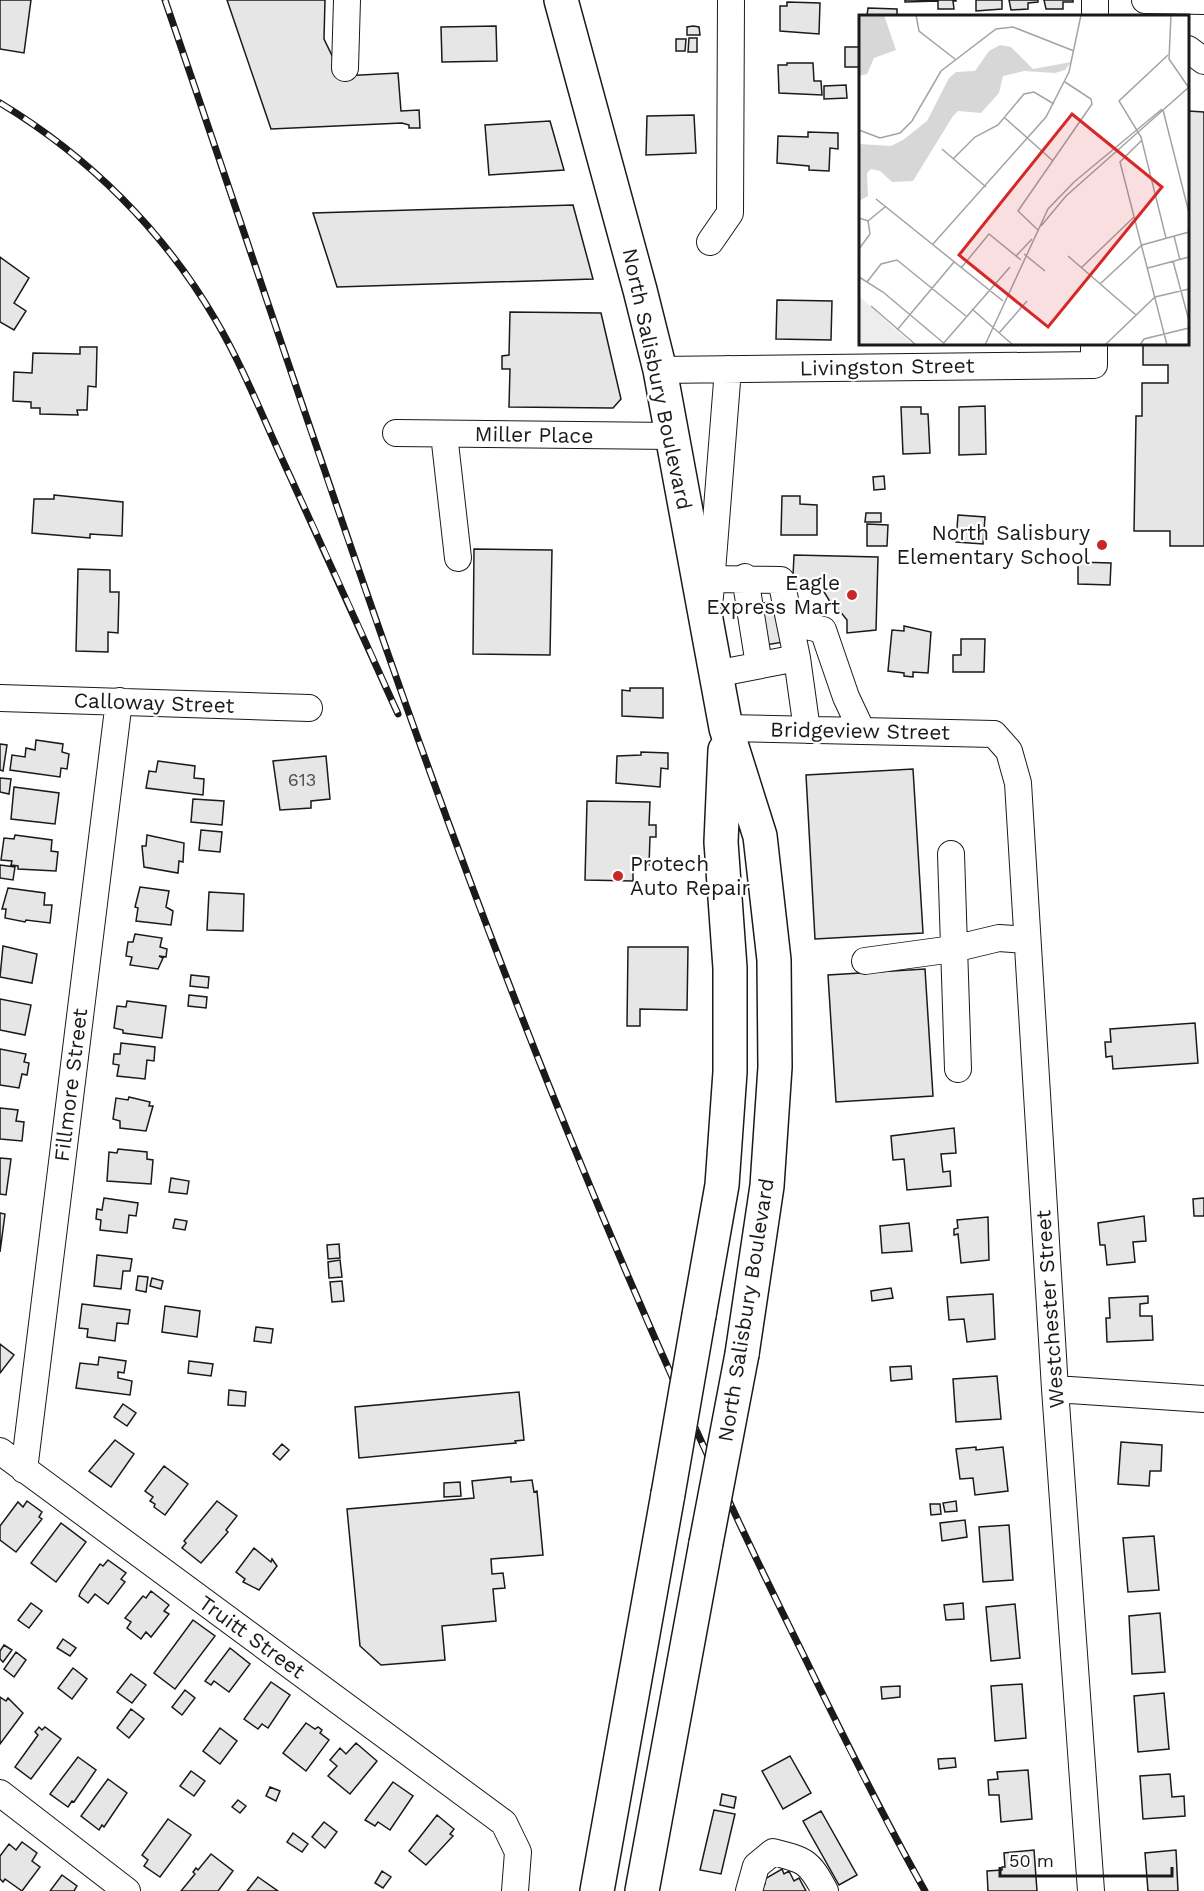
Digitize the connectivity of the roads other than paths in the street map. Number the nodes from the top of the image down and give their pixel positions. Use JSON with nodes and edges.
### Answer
{"nodes":[{"id":1,"x":347,"y":0,"type":"edge"},
{"id":2,"x":561,"y":0,"type":"edge"},
{"id":3,"x":731,"y":0,"type":"edge"},
{"id":4,"x":1140,"y":0,"type":"edge"},
{"id":5,"x":1145,"y":0,"type":"edge"},
{"id":6,"x":1204,"y":1,"type":"edge"},
{"id":7,"x":1155,"y":15,"type":"edge"},
{"id":8,"x":1189,"y":50,"type":"edge"},
{"id":9,"x":1204,"y":61,"type":"edge"},
{"id":10,"x":345,"y":68,"type":"dead end"},
{"id":11,"x":710,"y":242,"type":"dead end"},
{"id":12,"x":1094,"y":345,"type":"edge"},
{"id":13,"x":728,"y":369,"type":"junction"},
{"id":14,"x":660,"y":370,"type":"junction"},
{"id":15,"x":396,"y":433,"type":"dead end"},
{"id":16,"x":444,"y":434,"type":"junction"},
{"id":17,"x":672,"y":436,"type":"junction"},
{"id":18,"x":458,"y":558,"type":"dead end"},
{"id":19,"x":744,"y":577,"type":"junction"},
{"id":20,"x":711,"y":579,"type":"junction"},
{"id":21,"x":790,"y":622,"type":"junction"},
{"id":22,"x":707,"y":630,"type":"junction"},
{"id":23,"x":797,"y":658,"type":"junction"},
{"id":24,"x":759,"y":665,"type":"junction"},
{"id":25,"x":716,"y":674,"type":"junction"},
{"id":26,"x":0,"y":699,"type":"edge"},
{"id":27,"x":119,"y":701,"type":"junction"},
{"id":28,"x":309,"y":708,"type":"dead end"},
{"id":29,"x":726,"y":728,"type":"junction"},
{"id":30,"x":807,"y":730,"type":"junction"},
{"id":31,"x":862,"y":731,"type":"junction"},
{"id":32,"x":994,"y":734,"type":"joint"},
{"id":33,"x":951,"y":854,"type":"dead end"},
{"id":34,"x":1027,"y":940,"type":"junction"},
{"id":35,"x":953,"y":949,"type":"junction"},
{"id":36,"x":865,"y":961,"type":"dead end"},
{"id":37,"x":958,"y":1069,"type":"dead end"},
{"id":38,"x":1055,"y":1389,"type":"junction"},
{"id":39,"x":1204,"y":1399,"type":"edge"},
{"id":40,"x":0,"y":1451,"type":"edge"},
{"id":41,"x":24,"y":1470,"type":"junction"},
{"id":42,"x":0,"y":1793,"type":"edge"},
{"id":43,"x":128,"y":1891,"type":"edge"},
{"id":44,"x":515,"y":1891,"type":"edge"},
{"id":45,"x":597,"y":1891,"type":"edge"},
{"id":46,"x":642,"y":1891,"type":"edge"},
{"id":47,"x":749,"y":1891,"type":"edge"},
{"id":48,"x":825,"y":1891,"type":"edge"},
{"id":49,"x":1091,"y":1891,"type":"edge"}],
"edges":[{"from":1,"to":10,"type":"street"},
{"from":2,"to":14,"type":"main road","name":"North Salisbury Boulevard"},
{"from":3,"to":11,"type":"street"},
{"from":4,"to":7,"type":"street"},
{"from":5,"to":6,"type":"street"},
{"from":8,"to":9,"type":"street"},
{"from":12,"to":13,"type":"street","name":"Livingston Street"},
{"from":13,"to":14,"type":"street","name":"Livingston Street"},
{"from":13,"to":20,"type":"street"},
{"from":14,"to":17,"type":"main road","name":"North Salisbury Boulevard"},
{"from":15,"to":16,"type":"street","name":"Miller Place"},
{"from":16,"to":17,"type":"street","name":"Miller Place"},
{"from":16,"to":18,"type":"street"},
{"from":17,"to":22,"type":"main road","name":"North Salisbury Boulevard"},
{"from":19,"to":20,"type":"street"},
{"from":19,"to":21,"type":"street"},
{"from":19,"to":24,"type":"street"},
{"from":20,"to":22,"type":"street"},
{"from":21,"to":23,"type":"street"},
{"from":21,"to":31,"type":"street"},
{"from":22,"to":25,"type":"main road","name":"North Salisbury Boulevard"},
{"from":23,"to":24,"type":"street"},
{"from":23,"to":30,"type":"street"},
{"from":24,"to":25,"type":"street"},
{"from":25,"to":29,"type":"main road","name":"North Salisbury Boulevard"},
{"from":26,"to":27,"type":"street","name":"Calloway Street"},
{"from":27,"to":28,"type":"street","name":"Calloway Street"},
{"from":27,"to":41,"type":"street","name":"Fillmore Street"},
{"from":29,"to":30,"type":"street","name":"Bridgeview Street"},
{"from":29,"to":45,"type":"main road","name":"North Salisbury Boulevard","bridge":true},
{"from":29,"to":46,"type":"main road","name":"North Salisbury Boulevard","bridge":true},
{"from":30,"to":31,"type":"street","name":"Bridgeview Street"},
{"from":31,"to":32,"type":"street","name":"Bridgeview Street"},
{"from":32,"to":34,"type":"street","name":"Westchester Street"},
{"from":33,"to":35,"type":"street"},
{"from":34,"to":35,"type":"street"},
{"from":34,"to":38,"type":"street","name":"Westchester Street"},
{"from":35,"to":36,"type":"street"},
{"from":35,"to":37,"type":"street"},
{"from":38,"to":39,"type":"street"},
{"from":38,"to":49,"type":"street","name":"Westchester Street"},
{"from":40,"to":41,"type":"street","name":"Truitt Street"},
{"from":41,"to":44,"type":"street","name":"Truitt Street"},
{"from":42,"to":43,"type":"street"},
{"from":47,"to":48,"type":"street"}]}
